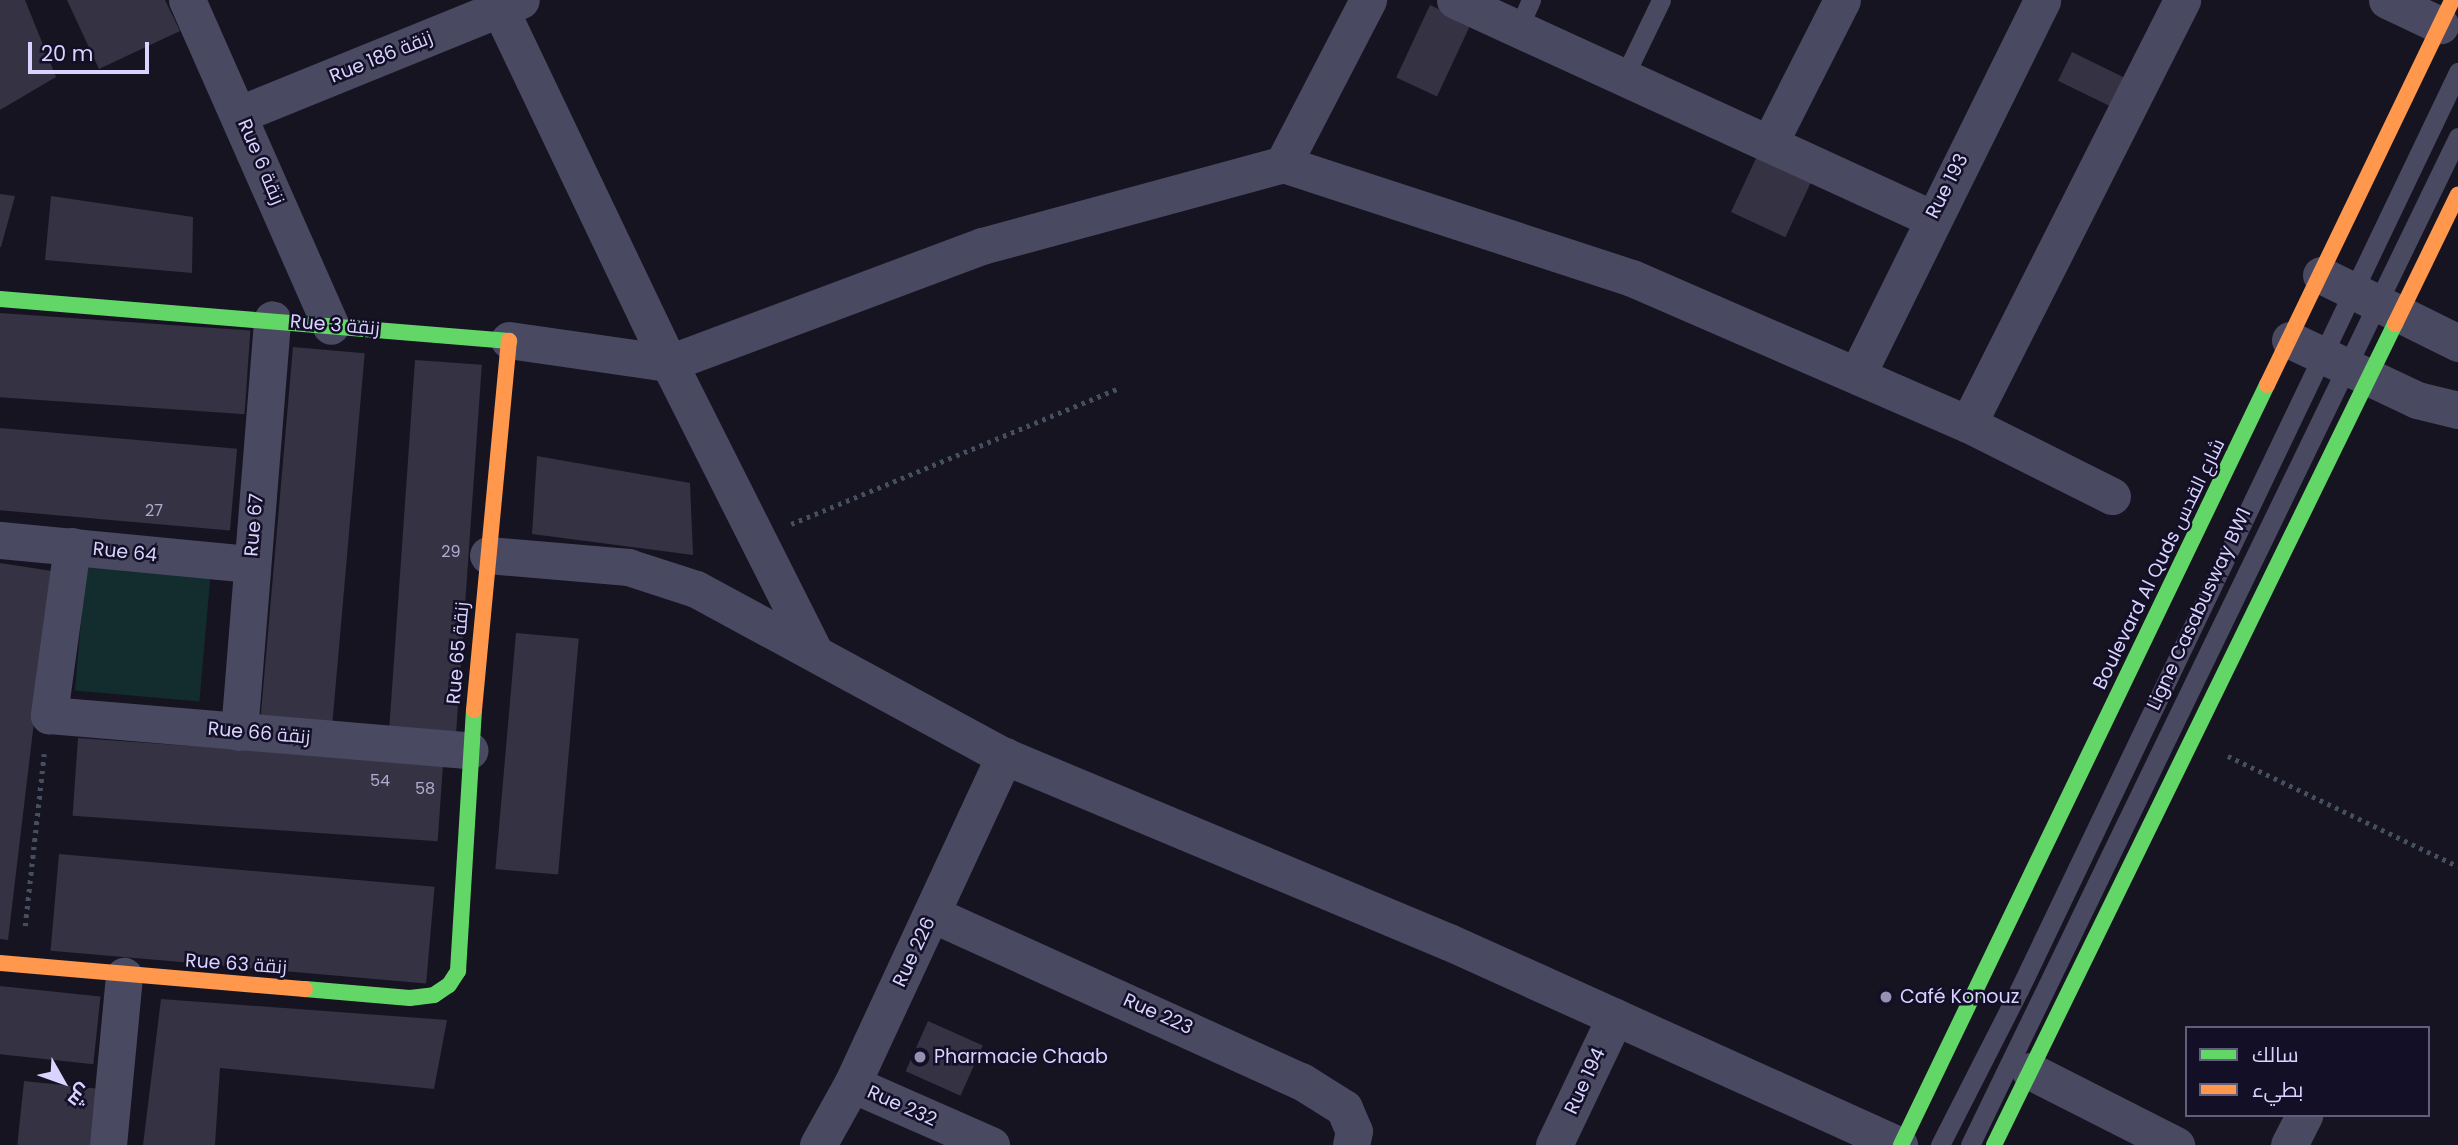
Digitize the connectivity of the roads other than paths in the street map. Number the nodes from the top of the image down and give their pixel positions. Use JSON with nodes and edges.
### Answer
{"nodes":[{"id":1,"x":187,"y":0,"type":"edge"},
{"id":2,"x":1368,"y":0,"type":"edge"},
{"id":3,"x":1455,"y":0,"type":"edge"},
{"id":4,"x":1661,"y":0,"type":"edge"},
{"id":5,"x":1842,"y":0,"type":"edge"},
{"id":6,"x":2042,"y":0,"type":"edge"},
{"id":7,"x":2182,"y":0,"type":"edge"},
{"id":8,"x":2387,"y":0,"type":"edge"},
{"id":9,"x":511,"y":5,"type":"edge"},
{"id":10,"x":2446,"y":13,"type":"edge"},
{"id":11,"x":1525,"y":14,"type":"edge"},
{"id":12,"x":2458,"y":72,"type":"edge"},
{"id":13,"x":1624,"y":77,"type":"junction"},
{"id":14,"x":240,"y":114,"type":"junction"},
{"id":15,"x":2458,"y":137,"type":"edge"},
{"id":16,"x":1770,"y":142,"type":"junction"},
{"id":17,"x":1283,"y":164,"type":"junction"},
{"id":18,"x":2458,"y":194,"type":"edge"},
{"id":19,"x":1931,"y":218,"type":"junction"},
{"id":20,"x":2363,"y":295,"type":"junction"},
{"id":21,"x":0,"y":299,"type":"edge"},
{"id":22,"x":272,"y":319,"type":"junction"},
{"id":23,"x":331,"y":326,"type":"junction"},
{"id":24,"x":509,"y":340,"type":"junction"},
{"id":25,"x":2458,"y":343,"type":"edge"},
{"id":26,"x":2332,"y":360,"type":"junction"},
{"id":27,"x":669,"y":363,"type":"junction"},
{"id":28,"x":1857,"y":375,"type":"junction"},
{"id":29,"x":2458,"y":410,"type":"edge"},
{"id":30,"x":1968,"y":424,"type":"junction"},
{"id":31,"x":2112,"y":496,"type":"dead end"},
{"id":32,"x":0,"y":540,"type":"edge"},
{"id":33,"x":72,"y":546,"type":"junction"},
{"id":34,"x":488,"y":555,"type":"junction"},
{"id":35,"x":251,"y":564,"type":"junction"},
{"id":36,"x":814,"y":651,"type":"junction"},
{"id":37,"x":239,"y":732,"type":"junction"},
{"id":38,"x":470,"y":750,"type":"junction"},
{"id":39,"x":1004,"y":756,"type":"junction"},
{"id":40,"x":932,"y":914,"type":"junction"},
{"id":41,"x":0,"y":963,"type":"edge"},
{"id":42,"x":458,"y":971,"type":"joint"},
{"id":43,"x":124,"y":976,"type":"junction"},
{"id":44,"x":1615,"y":1017,"type":"junction"},
{"id":45,"x":2030,"y":1071,"type":"junction"},
{"id":46,"x":852,"y":1084,"type":"junction"},
{"id":47,"x":2303,"y":1117,"type":"edge"},
{"id":48,"x":108,"y":1145,"type":"edge"},
{"id":49,"x":818,"y":1145,"type":"edge"},
{"id":50,"x":991,"y":1145,"type":"edge"},
{"id":51,"x":1351,"y":1145,"type":"edge"},
{"id":52,"x":1555,"y":1145,"type":"edge"},
{"id":53,"x":1900,"y":1145,"type":"edge"},
{"id":54,"x":1940,"y":1145,"type":"edge"},
{"id":55,"x":1970,"y":1145,"type":"edge"},
{"id":56,"x":1994,"y":1145,"type":"edge"},
{"id":57,"x":2176,"y":1145,"type":"edge"},
{"id":58,"x":2289,"y":1145,"type":"edge"}],
"edges":[{"from":1,"to":14,"type":"street","name":"Rue 6 زنقة"},
{"from":2,"to":17,"type":"street"},
{"from":3,"to":11,"type":"street"},
{"from":4,"to":13,"type":"lane"},
{"from":5,"to":16,"type":"street"},
{"from":6,"to":19,"type":"street","name":"Rue 193"},
{"from":7,"to":30,"type":"street"},
{"from":8,"to":10,"type":"street"},
{"from":9,"to":14,"type":"street","name":"Rue 186 زنقة"},
{"from":9,"to":27,"type":"street"},
{"from":10,"to":20,"type":"main road","name":"Boulevard Al Quds شارع القدس"},
{"from":11,"to":13,"type":"street"},
{"from":12,"to":20,"type":"lane","name":"Ligne Casabusway BW1"},
{"from":13,"to":16,"type":"street"},
{"from":14,"to":23,"type":"street","name":"Rue 6 زنقة"},
{"from":15,"to":20,"type":"lane","name":"Ligne Casabusway BW1"},
{"from":16,"to":19,"type":"street"},
{"from":17,"to":27,"type":"street"},
{"from":17,"to":28,"type":"street"},
{"from":18,"to":20,"type":"main road","name":"Boulevard Al Quds شارع القدس"},
{"from":19,"to":28,"type":"street","name":"Rue 193"},
{"from":20,"to":25,"type":"street"},
{"from":20,"to":26,"type":"lane","name":"Ligne Casabusway BW1"},
{"from":20,"to":26,"type":"lane","name":"Ligne Casabusway BW1"},
{"from":20,"to":26,"type":"main road","name":"Boulevard Al Quds شارع القدس"},
{"from":21,"to":22,"type":"main road","name":"Rue 3 زنقة"},
{"from":22,"to":23,"type":"main road","name":"Rue 3 زنقة"},
{"from":22,"to":35,"type":"street","name":"Rue 67"},
{"from":23,"to":24,"type":"main road","name":"Rue 3 زنقة"},
{"from":24,"to":27,"type":"street","name":"Rue 3 زنقة"},
{"from":24,"to":34,"type":"main road","name":"Rue 65 زنقة"},
{"from":26,"to":29,"type":"street"},
{"from":26,"to":45,"type":"main road","name":"Boulevard Al Quds شارع القدس"},
{"from":26,"to":53,"type":"main road","name":"Boulevard Al Quds شارع القدس"},
{"from":26,"to":54,"type":"lane","name":"Ligne Casabusway BW1"},
{"from":26,"to":55,"type":"lane","name":"Ligne Casabusway BW1"},
{"from":27,"to":36,"type":"street"},
{"from":28,"to":30,"type":"street"},
{"from":30,"to":31,"type":"street"},
{"from":32,"to":33,"type":"street","name":"Rue 64"},
{"from":33,"to":35,"type":"street","name":"Rue 64"},
{"from":33,"to":37,"type":"street","name":"Rue 66 زنقة"},
{"from":34,"to":36,"type":"street"},
{"from":34,"to":38,"type":"main road","name":"Rue 65 زنقة"},
{"from":35,"to":37,"type":"street","name":"Rue 67"},
{"from":36,"to":39,"type":"street"},
{"from":37,"to":38,"type":"street","name":"Rue 66 زنقة"},
{"from":38,"to":42,"type":"main road","name":"Rue 65 زنقة"},
{"from":39,"to":40,"type":"street","name":"Rue 226"},
{"from":39,"to":44,"type":"street"},
{"from":40,"to":46,"type":"street","name":"Rue 226"},
{"from":40,"to":51,"type":"street","name":"Rue 223"},
{"from":41,"to":43,"type":"main road","name":"Rue 63 زنقة"},
{"from":42,"to":43,"type":"main road","name":"Rue 63 زنقة"},
{"from":43,"to":48,"type":"street"},
{"from":44,"to":52,"type":"street","name":"Rue 194"},
{"from":44,"to":53,"type":"street"},
{"from":45,"to":56,"type":"main road","name":"Boulevard Al Quds شارع القدس"},
{"from":45,"to":57,"type":"street"},
{"from":46,"to":49,"type":"street","name":"Rue 226"},
{"from":46,"to":50,"type":"street","name":"Rue 232"},
{"from":47,"to":58,"type":"street"}]}
